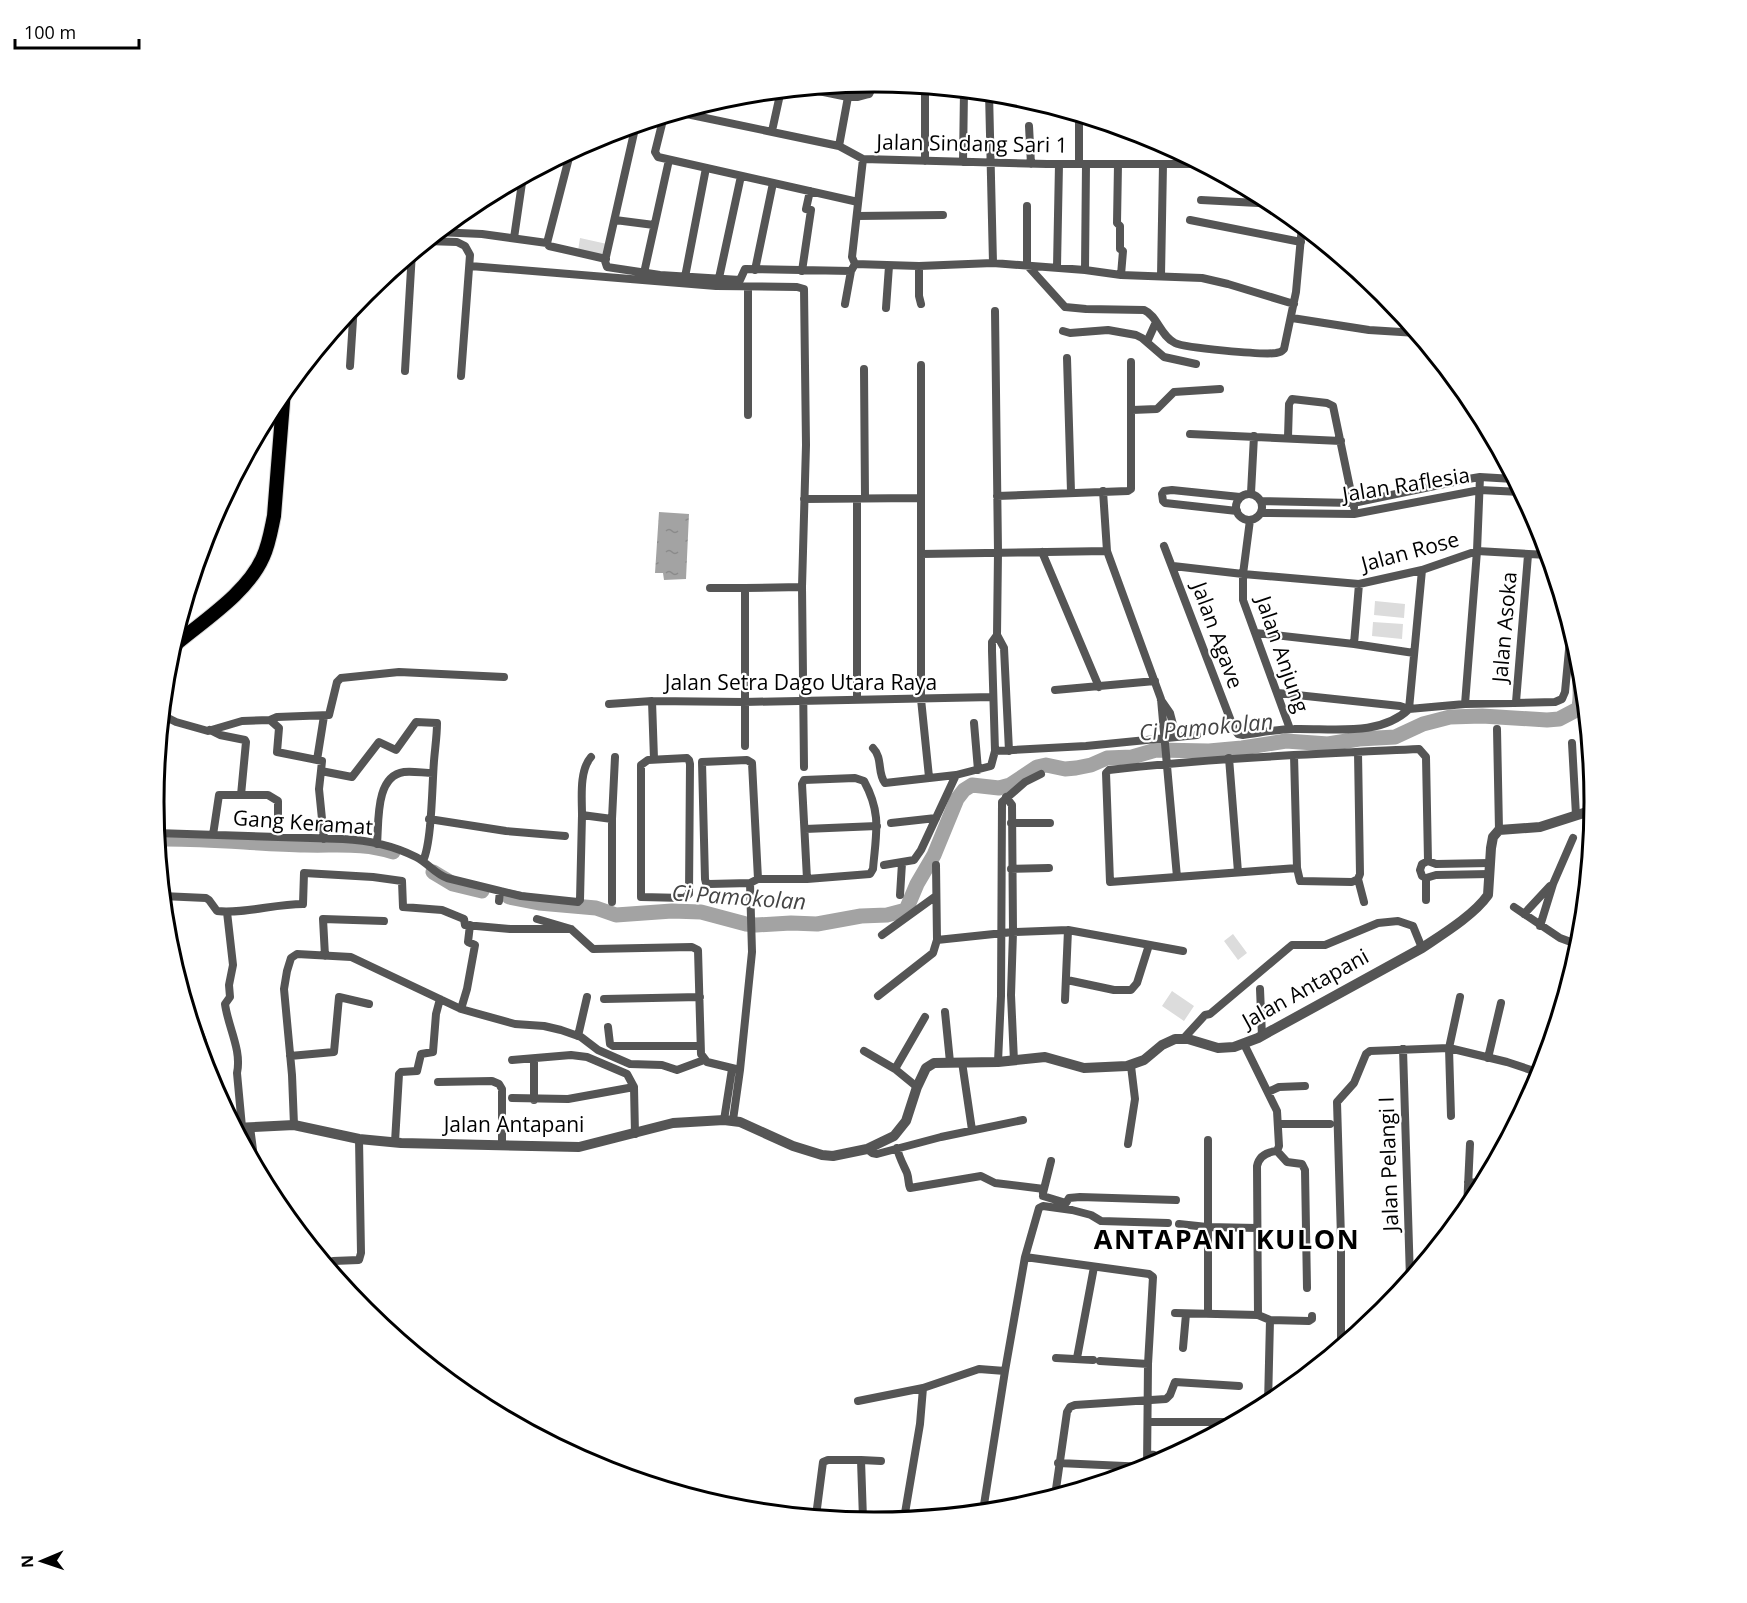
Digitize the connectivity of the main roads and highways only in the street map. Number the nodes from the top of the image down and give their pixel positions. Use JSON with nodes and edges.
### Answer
{"nodes":[{"id":1,"x":282,"y":408,"type":"edge"},
{"id":2,"x":184,"y":636,"type":"edge"}],
"edges":[{"from":1,"to":2,"type":"highway"}]}
